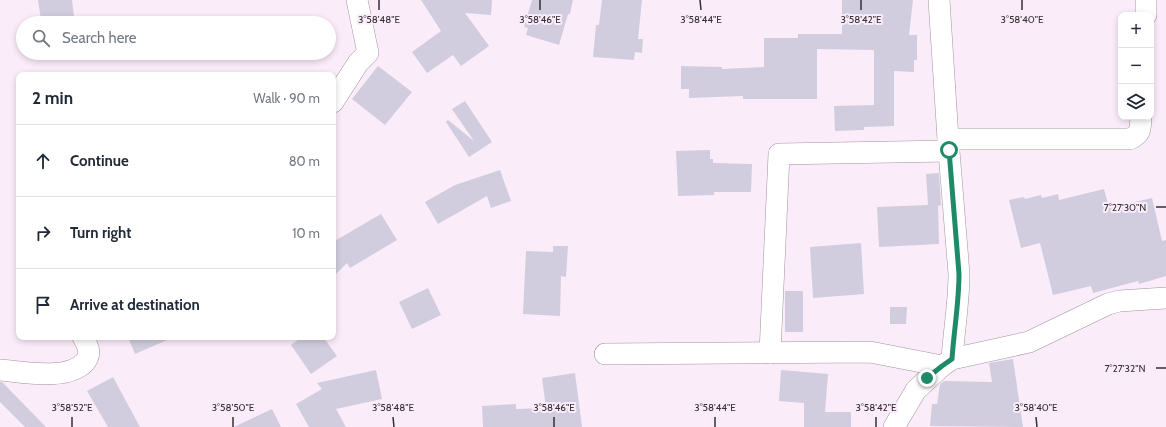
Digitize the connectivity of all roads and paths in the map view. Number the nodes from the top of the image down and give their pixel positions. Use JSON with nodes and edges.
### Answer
{"nodes":[{"id":1,"x":357,"y":0,"type":"edge"},
{"id":2,"x":938,"y":0,"type":"edge"},
{"id":3,"x":1146,"y":0,"type":"edge"},
{"id":4,"x":1146,"y":12,"type":"edge"},
{"id":5,"x":336,"y":97,"type":"edge"},
{"id":6,"x":1141,"y":120,"type":"edge"},
{"id":7,"x":948,"y":145,"type":"junction"},
{"id":8,"x":1166,"y":298,"type":"edge"},
{"id":9,"x":85,"y":340,"type":"edge"},
{"id":10,"x":770,"y":353,"type":"junction"},
{"id":11,"x":605,"y":354,"type":"dead end"},
{"id":12,"x":947,"y":362,"type":"junction"},
{"id":13,"x":0,"y":370,"type":"edge"},
{"id":14,"x":894,"y":427,"type":"edge"}],
"edges":[{"from":1,"to":5,"type":"street"},
{"from":2,"to":7,"type":"street"},
{"from":3,"to":4,"type":"street"},
{"from":6,"to":7,"type":"street"},
{"from":7,"to":10,"type":"street"},
{"from":7,"to":12,"type":"street"},
{"from":8,"to":12,"type":"street"},
{"from":9,"to":13,"type":"street"},
{"from":10,"to":11,"type":"street"},
{"from":10,"to":12,"type":"street"},
{"from":12,"to":14,"type":"street"}]}
